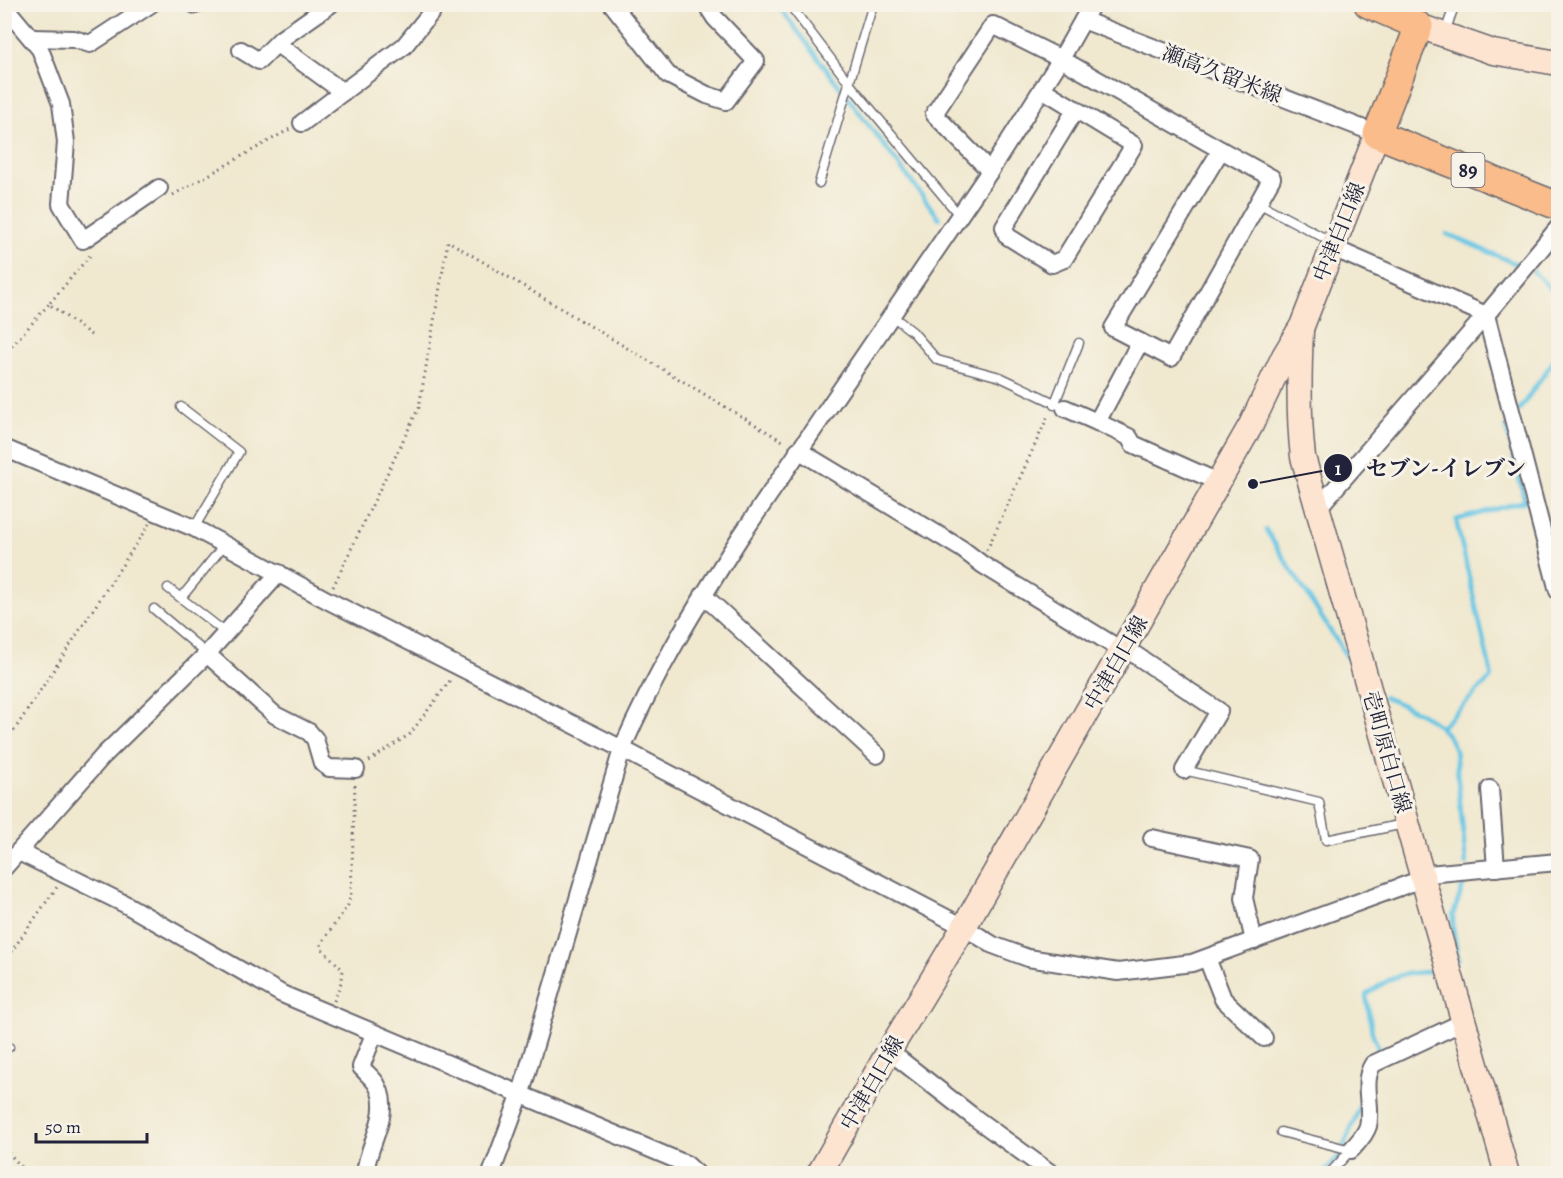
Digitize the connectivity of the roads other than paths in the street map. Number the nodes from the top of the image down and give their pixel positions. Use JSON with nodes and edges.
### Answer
{"nodes":[{"id":1,"x":151,"y":4,"type":"edge"},
{"id":2,"x":331,"y":4,"type":"edge"},
{"id":3,"x":438,"y":4,"type":"edge"},
{"id":4,"x":612,"y":4,"type":"edge"},
{"id":5,"x":706,"y":4,"type":"edge"},
{"id":6,"x":789,"y":4,"type":"edge"},
{"id":7,"x":873,"y":4,"type":"edge"},
{"id":8,"x":1092,"y":4,"type":"edge"},
{"id":9,"x":1368,"y":4,"type":"edge"},
{"id":10,"x":1455,"y":4,"type":"edge"},
{"id":11,"x":4,"y":6,"type":"edge"},
{"id":12,"x":1083,"y":20,"type":"junction"},
{"id":13,"x":1432,"y":30,"type":"junction"},
{"id":14,"x":32,"y":38,"type":"junction"},
{"id":15,"x":277,"y":44,"type":"junction"},
{"id":16,"x":241,"y":50,"type":"dead end"},
{"id":17,"x":1061,"y":59,"type":"junction"},
{"id":18,"x":1558,"y":63,"type":"edge"},
{"id":19,"x":849,"y":83,"type":"junction"},
{"id":20,"x":1042,"y":89,"type":"junction"},
{"id":21,"x":343,"y":92,"type":"junction"},
{"id":22,"x":1076,"y":109,"type":"junction"},
{"id":23,"x":302,"y":123,"type":"road end"},
{"id":24,"x":1377,"y":134,"type":"junction"},
{"id":25,"x":1221,"y":150,"type":"junction"},
{"id":26,"x":990,"y":171,"type":"junction"},
{"id":27,"x":819,"y":183,"type":"dead end"},
{"id":28,"x":164,"y":193,"type":"road end"},
{"id":29,"x":1258,"y":204,"type":"junction"},
{"id":30,"x":1558,"y":206,"type":"edge"},
{"id":31,"x":959,"y":215,"type":"junction"},
{"id":32,"x":1558,"y":228,"type":"edge"},
{"id":33,"x":1334,"y":245,"type":"junction"},
{"id":34,"x":891,"y":315,"type":"junction"},
{"id":35,"x":1486,"y":315,"type":"junction"},
{"id":36,"x":1302,"y":326,"type":"junction"},
{"id":37,"x":1140,"y":342,"type":"junction"},
{"id":38,"x":1079,"y":343,"type":"dead end"},
{"id":39,"x":1270,"y":385,"type":"junction"},
{"id":40,"x":1299,"y":394,"type":"junction"},
{"id":41,"x":181,"y":406,"type":"dead end"},
{"id":42,"x":1059,"y":406,"type":"junction"},
{"id":43,"x":1097,"y":422,"type":"junction"},
{"id":44,"x":4,"y":448,"type":"edge"},
{"id":45,"x":798,"y":450,"type":"junction"},
{"id":46,"x":1218,"y":482,"type":"junction"},
{"id":47,"x":1318,"y":508,"type":"junction"},
{"id":48,"x":194,"y":528,"type":"junction"},
{"id":49,"x":1551,"y":533,"type":"edge"},
{"id":50,"x":225,"y":544,"type":"junction"},
{"id":51,"x":279,"y":573,"type":"junction"},
{"id":52,"x":168,"y":588,"type":"dead end"},
{"id":53,"x":1558,"y":591,"type":"edge"},
{"id":54,"x":703,"y":595,"type":"junction"},
{"id":55,"x":182,"y":598,"type":"junction"},
{"id":56,"x":154,"y":609,"type":"dead end"},
{"id":57,"x":226,"y":633,"type":"junction"},
{"id":58,"x":1124,"y":650,"type":"junction"},
{"id":59,"x":207,"y":654,"type":"junction"},
{"id":60,"x":622,"y":748,"type":"junction"},
{"id":61,"x":876,"y":755,"type":"dead end"},
{"id":62,"x":356,"y":769,"type":"road end"},
{"id":63,"x":1184,"y":770,"type":"joint"},
{"id":64,"x":1490,"y":789,"type":"dead end"},
{"id":65,"x":1407,"y":824,"type":"junction"},
{"id":66,"x":1152,"y":838,"type":"dead end"},
{"id":67,"x":19,"y":852,"type":"junction"},
{"id":68,"x":1558,"y":862,"type":"edge"},
{"id":69,"x":4,"y":868,"type":"edge"},
{"id":70,"x":1496,"y":868,"type":"junction"},
{"id":71,"x":1422,"y":879,"type":"junction"},
{"id":72,"x":964,"y":927,"type":"junction"},
{"id":73,"x":1254,"y":941,"type":"junction"},
{"id":74,"x":1207,"y":958,"type":"junction"},
{"id":75,"x":1463,"y":1022,"type":"junction"},
{"id":76,"x":374,"y":1034,"type":"junction"},
{"id":77,"x":1264,"y":1038,"type":"dead end"},
{"id":78,"x":890,"y":1051,"type":"junction"},
{"id":79,"x":521,"y":1093,"type":"junction"},
{"id":80,"x":1281,"y":1132,"type":"dead end"},
{"id":81,"x":1351,"y":1150,"type":"junction"},
{"id":82,"x":365,"y":1173,"type":"edge"},
{"id":83,"x":491,"y":1173,"type":"edge"},
{"id":84,"x":697,"y":1173,"type":"edge"},
{"id":85,"x":819,"y":1173,"type":"edge"},
{"id":86,"x":1052,"y":1173,"type":"edge"},
{"id":87,"x":1329,"y":1173,"type":"edge"},
{"id":88,"x":1507,"y":1173,"type":"edge"}],
"edges":[{"from":1,"to":14,"type":"street"},
{"from":2,"to":15,"type":"street"},
{"from":3,"to":21,"type":"street"},
{"from":4,"to":5,"type":"street"},
{"from":6,"to":19,"type":"lane"},
{"from":7,"to":19,"type":"lane"},
{"from":8,"to":12,"type":"street"},
{"from":9,"to":13,"type":"main road"},
{"from":10,"to":13,"type":"lane"},
{"from":11,"to":14,"type":"street"},
{"from":12,"to":17,"type":"street"},
{"from":12,"to":24,"type":"street","name":"瀬高久留米線","number":"89"},
{"from":13,"to":18,"type":"main road"},
{"from":13,"to":24,"type":"main road"},
{"from":14,"to":28,"type":"street"},
{"from":15,"to":16,"type":"street"},
{"from":15,"to":21,"type":"street"},
{"from":17,"to":20,"type":"street"},
{"from":17,"to":25,"type":"street"},
{"from":17,"to":26,"type":"street"},
{"from":19,"to":27,"type":"lane"},
{"from":19,"to":31,"type":"lane"},
{"from":20,"to":22,"type":"street"},
{"from":20,"to":26,"type":"street"},
{"from":21,"to":23,"type":"street"},
{"from":22,"to":22,"type":"street"},
{"from":24,"to":30,"type":"main road","name":"瀬高久留米線","number":"89"},
{"from":24,"to":33,"type":"main road","name":"中津白口線"},
{"from":25,"to":29,"type":"street"},
{"from":25,"to":37,"type":"street"},
{"from":26,"to":31,"type":"street"},
{"from":29,"to":33,"type":"lane"},
{"from":29,"to":37,"type":"street"},
{"from":31,"to":34,"type":"street"},
{"from":32,"to":35,"type":"street"},
{"from":33,"to":35,"type":"street"},
{"from":33,"to":36,"type":"main road","name":"中津白口線"},
{"from":34,"to":42,"type":"lane"},
{"from":34,"to":45,"type":"street"},
{"from":35,"to":47,"type":"street"},
{"from":35,"to":49,"type":"street"},
{"from":36,"to":39,"type":"main road","name":"中津白口線"},
{"from":36,"to":40,"type":"main road","name":"壱町原白口線"},
{"from":37,"to":43,"type":"street"},
{"from":38,"to":42,"type":"lane"},
{"from":39,"to":40,"type":"main road"},
{"from":39,"to":46,"type":"main road","name":"中津白口線"},
{"from":40,"to":47,"type":"main road","name":"壱町原白口線"},
{"from":41,"to":48,"type":"lane"},
{"from":42,"to":43,"type":"street"},
{"from":43,"to":46,"type":"street"},
{"from":44,"to":48,"type":"street"},
{"from":45,"to":54,"type":"street"},
{"from":45,"to":58,"type":"street"},
{"from":46,"to":58,"type":"main road","name":"中津白口線"},
{"from":47,"to":65,"type":"main road","name":"壱町原白口線"},
{"from":48,"to":50,"type":"street"},
{"from":49,"to":53,"type":"street"},
{"from":50,"to":51,"type":"street"},
{"from":50,"to":55,"type":"lane"},
{"from":51,"to":57,"type":"street"},
{"from":51,"to":60,"type":"street"},
{"from":52,"to":55,"type":"lane"},
{"from":54,"to":60,"type":"street"},
{"from":54,"to":61,"type":"street"},
{"from":55,"to":57,"type":"lane"},
{"from":56,"to":59,"type":"lane"},
{"from":57,"to":59,"type":"street"},
{"from":58,"to":63,"type":"street"},
{"from":58,"to":72,"type":"main road","name":"中津白口線"},
{"from":59,"to":62,"type":"street"},
{"from":59,"to":67,"type":"street"},
{"from":60,"to":72,"type":"street"},
{"from":60,"to":79,"type":"street"},
{"from":63,"to":65,"type":"lane"},
{"from":64,"to":70,"type":"street"},
{"from":65,"to":71,"type":"main road","name":"壱町原白口線"},
{"from":66,"to":73,"type":"street"},
{"from":67,"to":69,"type":"street"},
{"from":67,"to":76,"type":"street"},
{"from":68,"to":70,"type":"street"},
{"from":70,"to":71,"type":"street"},
{"from":71,"to":73,"type":"street"},
{"from":71,"to":75,"type":"main road","name":"壱町原白口線"},
{"from":72,"to":74,"type":"street"},
{"from":72,"to":78,"type":"main road","name":"中津白口線"},
{"from":73,"to":74,"type":"street"},
{"from":74,"to":77,"type":"street"},
{"from":75,"to":81,"type":"street"},
{"from":75,"to":88,"type":"main road","name":"壱町原白口線"},
{"from":76,"to":79,"type":"street"},
{"from":76,"to":82,"type":"street"},
{"from":78,"to":85,"type":"main road","name":"中津白口線"},
{"from":78,"to":86,"type":"street"},
{"from":79,"to":83,"type":"street"},
{"from":79,"to":84,"type":"street"},
{"from":80,"to":81,"type":"lane"},
{"from":81,"to":87,"type":"lane"}]}
